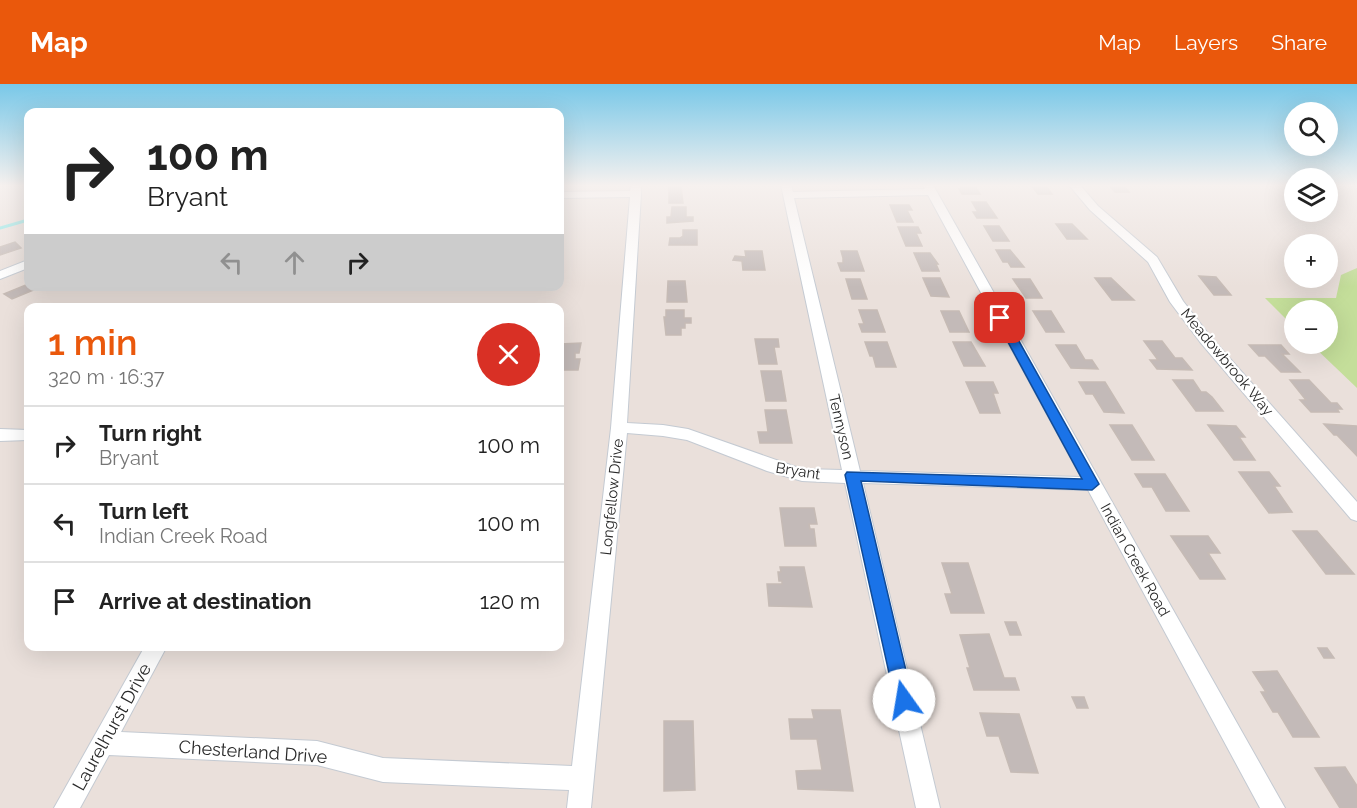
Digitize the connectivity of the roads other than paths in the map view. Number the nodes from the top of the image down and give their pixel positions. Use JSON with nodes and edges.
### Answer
{"nodes":[{"id":1,"x":634,"y":219,"type":"edge"},
{"id":2,"x":794,"y":219,"type":"edge"},
{"id":3,"x":946,"y":219,"type":"edge"},
{"id":4,"x":1106,"y":219,"type":"edge"},
{"id":5,"x":24,"y":266,"type":"edge"},
{"id":6,"x":0,"y":275,"type":"edge"},
{"id":7,"x":619,"y":428,"type":"junction"},
{"id":8,"x":0,"y":435,"type":"edge"},
{"id":9,"x":24,"y":435,"type":"edge"},
{"id":10,"x":852,"y":475,"type":"junction"},
{"id":11,"x":1092,"y":484,"type":"junction"},
{"id":12,"x":1357,"y":514,"type":"edge"},
{"id":13,"x":154,"y":651,"type":"edge"},
{"id":14,"x":105,"y":743,"type":"junction"},
{"id":15,"x":580,"y":778,"type":"junction"},
{"id":16,"x":66,"y":808,"type":"edge"},
{"id":17,"x":579,"y":808,"type":"edge"},
{"id":18,"x":928,"y":808,"type":"edge"},
{"id":19,"x":1273,"y":808,"type":"edge"}],
"edges":[{"from":1,"to":7,"type":"street","name":"Longfellow Drive"},
{"from":2,"to":10,"type":"street","name":"Tennyson"},
{"from":3,"to":11,"type":"street","name":"Indian Creek Road"},
{"from":4,"to":12,"type":"street","name":"Meadowbrook Way"},
{"from":5,"to":6,"type":"street"},
{"from":7,"to":10,"type":"street","name":"Bryant"},
{"from":7,"to":15,"type":"street","name":"Longfellow Drive"},
{"from":8,"to":9,"type":"street"},
{"from":10,"to":11,"type":"street","name":"Bryant"},
{"from":10,"to":18,"type":"street","name":"Tennyson"},
{"from":11,"to":19,"type":"street","name":"Indian Creek Road"},
{"from":13,"to":14,"type":"street","name":"Laurelhurst Drive"},
{"from":14,"to":15,"type":"street","name":"Chesterland Drive"},
{"from":14,"to":16,"type":"street","name":"Laurelhurst Drive"},
{"from":15,"to":17,"type":"street","name":"Longfellow Drive"}]}
